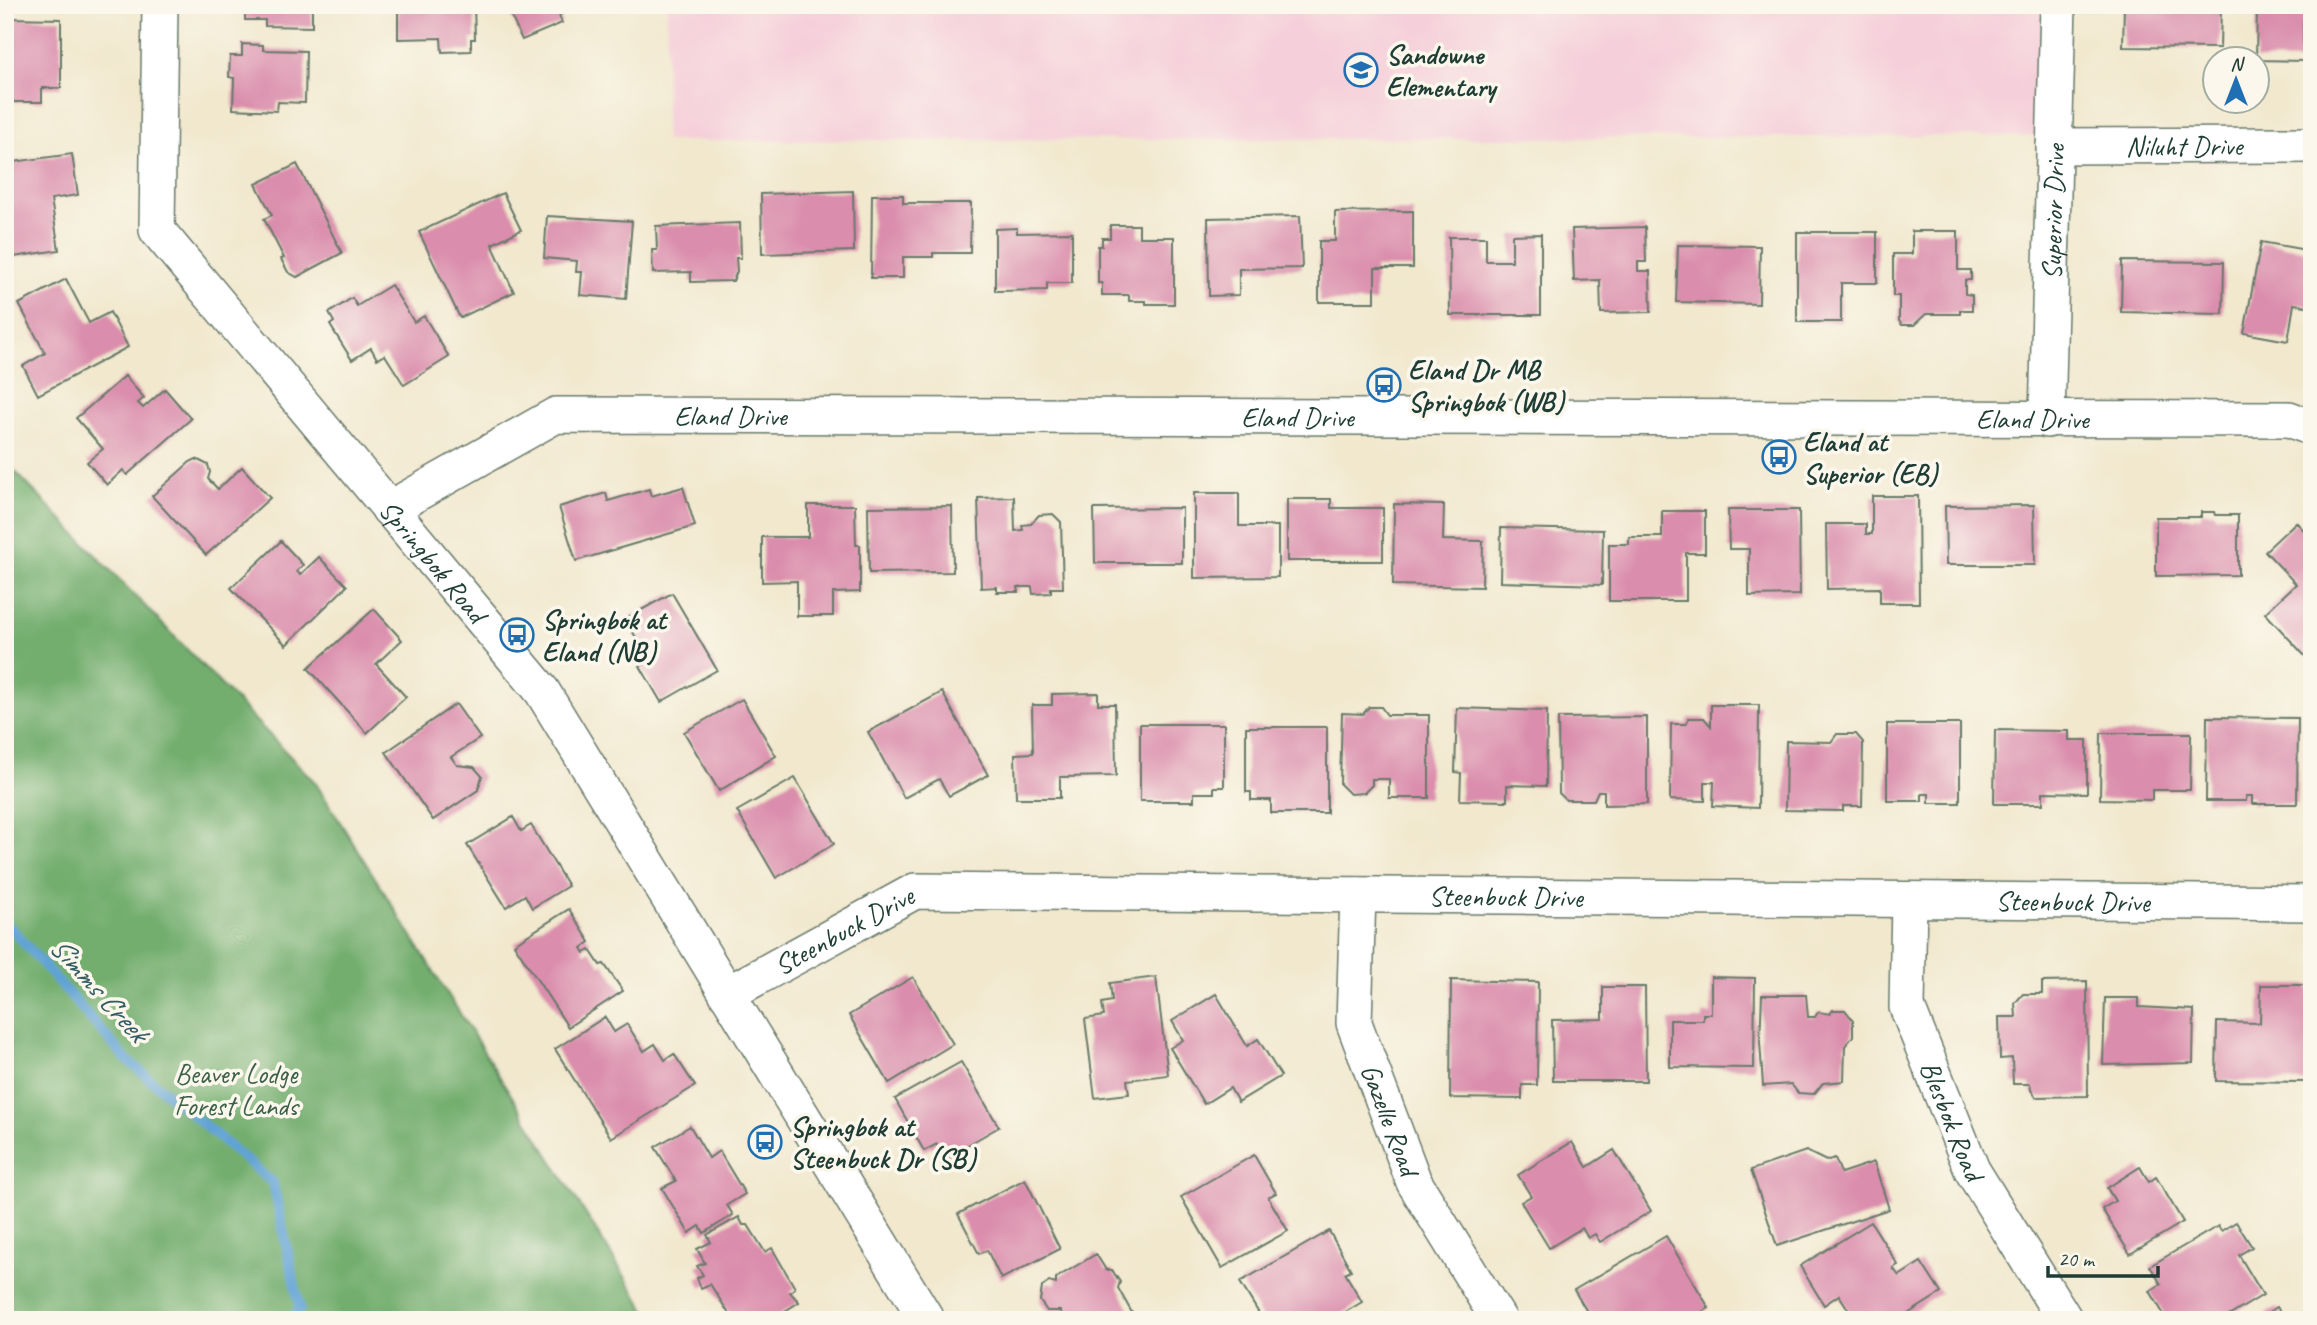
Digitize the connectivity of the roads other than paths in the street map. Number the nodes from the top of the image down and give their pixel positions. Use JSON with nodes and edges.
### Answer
{"nodes":[{"id":1,"x":160,"y":5,"type":"edge"},
{"id":2,"x":2058,"y":5,"type":"edge"},
{"id":3,"x":2312,"y":145,"type":"edge"},
{"id":4,"x":2054,"y":146,"type":"junction"},
{"id":5,"x":2047,"y":420,"type":"junction"},
{"id":6,"x":2312,"y":428,"type":"edge"},
{"id":7,"x":389,"y":509,"type":"junction"},
{"id":8,"x":1358,"y":895,"type":"junction"},
{"id":9,"x":1909,"y":900,"type":"junction"},
{"id":10,"x":2312,"y":903,"type":"edge"},
{"id":11,"x":727,"y":994,"type":"junction"},
{"id":12,"x":927,"y":1320,"type":"edge"},
{"id":13,"x":1499,"y":1320,"type":"edge"},
{"id":14,"x":2065,"y":1320,"type":"edge"}],
"edges":[{"from":1,"to":7,"type":"street","name":"Springbok Road"},
{"from":2,"to":4,"type":"street","name":"Superior Drive"},
{"from":3,"to":4,"type":"street","name":"Niluht Drive"},
{"from":4,"to":5,"type":"street","name":"Superior Drive"},
{"from":5,"to":6,"type":"street","name":"Eland Drive"},
{"from":5,"to":7,"type":"street","name":"Eland Drive"},
{"from":7,"to":11,"type":"street","name":"Springbok Road"},
{"from":8,"to":9,"type":"street","name":"Steenbuck Drive"},
{"from":8,"to":11,"type":"street","name":"Steenbuck Drive"},
{"from":8,"to":13,"type":"street","name":"Gazelle Road"},
{"from":9,"to":10,"type":"street","name":"Steenbuck Drive"},
{"from":9,"to":14,"type":"street","name":"Blesbok Road"},
{"from":11,"to":12,"type":"street","name":"Springbok Road"}]}
